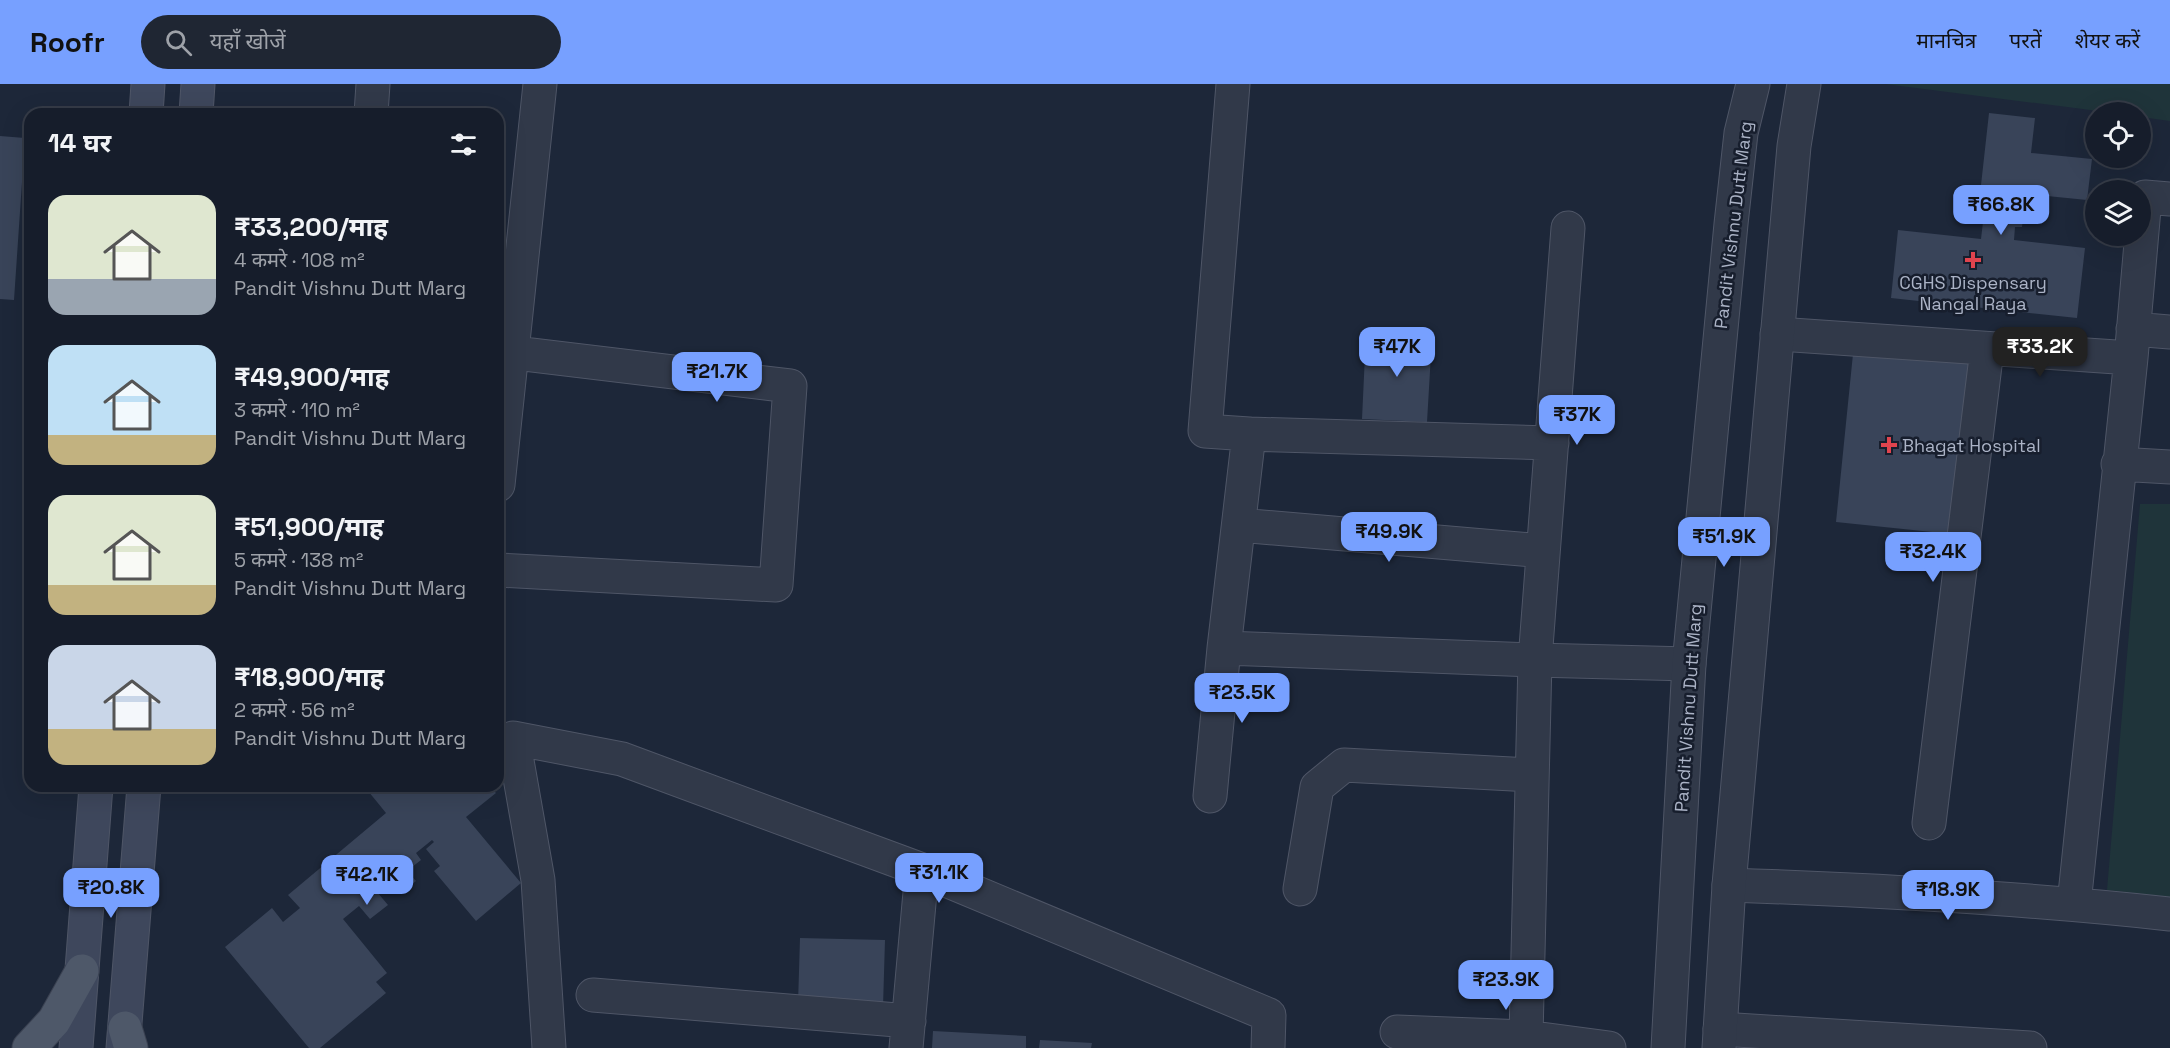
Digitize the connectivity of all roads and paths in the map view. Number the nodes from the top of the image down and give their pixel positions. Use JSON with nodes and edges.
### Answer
{"nodes":[{"id":1,"x":148,"y":84,"type":"edge"},
{"id":2,"x":198,"y":84,"type":"edge"},
{"id":3,"x":373,"y":84,"type":"edge"},
{"id":4,"x":540,"y":84,"type":"edge"},
{"id":5,"x":1233,"y":84,"type":"edge"},
{"id":6,"x":1753,"y":84,"type":"edge"},
{"id":7,"x":1804,"y":84,"type":"edge"},
{"id":8,"x":146,"y":108,"type":"edge"},
{"id":9,"x":196,"y":108,"type":"edge"},
{"id":10,"x":371,"y":108,"type":"edge"},
{"id":11,"x":2170,"y":199,"type":"edge"},
{"id":12,"x":1568,"y":228,"type":"dead end"},
{"id":13,"x":2170,"y":332,"type":"edge"},
{"id":14,"x":1777,"y":334,"type":"junction"},
{"id":15,"x":2132,"y":344,"type":"junction"},
{"id":16,"x":1987,"y":349,"type":"junction"},
{"id":17,"x":505,"y":351,"type":"edge"},
{"id":18,"x":504,"y":370,"type":"edge"},
{"id":19,"x":1249,"y":434,"type":"junction"},
{"id":20,"x":1552,"y":443,"type":"junction"},
{"id":21,"x":2118,"y":464,"type":"junction"},
{"id":22,"x":2170,"y":467,"type":"edge"},
{"id":23,"x":1239,"y":525,"type":"junction"},
{"id":24,"x":1544,"y":551,"type":"junction"},
{"id":25,"x":504,"y":570,"type":"edge"},
{"id":26,"x":1224,"y":648,"type":"junction"},
{"id":27,"x":1535,"y":660,"type":"junction"},
{"id":28,"x":1689,"y":664,"type":"junction"},
{"id":29,"x":1532,"y":775,"type":"junction"},
{"id":30,"x":96,"y":792,"type":"edge"},
{"id":31,"x":144,"y":792,"type":"edge"},
{"id":32,"x":1210,"y":796,"type":"dead end"},
{"id":33,"x":1929,"y":823,"type":"dead end"},
{"id":34,"x":922,"y":870,"type":"junction"},
{"id":35,"x":1729,"y":885,"type":"junction"},
{"id":36,"x":1300,"y":889,"type":"dead end"},
{"id":37,"x":2074,"y":904,"type":"junction"},
{"id":38,"x":2170,"y":914,"type":"edge"},
{"id":39,"x":82,"y":971,"type":"junction"},
{"id":40,"x":593,"y":995,"type":"dead end"},
{"id":41,"x":1397,"y":1032,"type":"dead end"},
{"id":42,"x":908,"y":1034,"type":"edge"},
{"id":43,"x":1526,"y":1037,"type":"junction"},
{"id":44,"x":1719,"y":1039,"type":"edge"},
{"id":45,"x":127,"y":1041,"type":"edge"},
{"id":46,"x":29,"y":1048,"type":"edge"},
{"id":47,"x":76,"y":1048,"type":"edge"},
{"id":48,"x":549,"y":1048,"type":"edge"},
{"id":49,"x":1268,"y":1048,"type":"edge"},
{"id":50,"x":1609,"y":1048,"type":"edge"},
{"id":51,"x":1668,"y":1048,"type":"edge"},
{"id":52,"x":2030,"y":1048,"type":"edge"}],
"edges":[{"from":1,"to":8,"type":"main road"},
{"from":2,"to":9,"type":"main road"},
{"from":3,"to":10,"type":"street"},
{"from":4,"to":17,"type":"street"},
{"from":5,"to":19,"type":"street"},
{"from":6,"to":28,"type":"street","name":"Pandit Vishnu Dutt Marg"},
{"from":7,"to":14,"type":"street"},
{"from":11,"to":15,"type":"street"},
{"from":12,"to":20,"type":"street"},
{"from":13,"to":15,"type":"street"},
{"from":14,"to":16,"type":"street"},
{"from":14,"to":35,"type":"street"},
{"from":15,"to":16,"type":"street"},
{"from":15,"to":21,"type":"street"},
{"from":16,"to":33,"type":"street"},
{"from":17,"to":18,"type":"street"},
{"from":17,"to":25,"type":"street"},
{"from":19,"to":20,"type":"street"},
{"from":19,"to":23,"type":"street"},
{"from":20,"to":24,"type":"street"},
{"from":21,"to":22,"type":"street"},
{"from":21,"to":37,"type":"street"},
{"from":23,"to":24,"type":"street"},
{"from":23,"to":26,"type":"street"},
{"from":24,"to":27,"type":"street"},
{"from":26,"to":27,"type":"street"},
{"from":26,"to":32,"type":"street"},
{"from":27,"to":28,"type":"street"},
{"from":27,"to":29,"type":"street"},
{"from":28,"to":51,"type":"street","name":"Pandit Vishnu Dutt Marg"},
{"from":29,"to":36,"type":"street"},
{"from":29,"to":43,"type":"street"},
{"from":30,"to":39,"type":"main road"},
{"from":31,"to":45,"type":"main road"},
{"from":34,"to":42,"type":"street"},
{"from":34,"to":48,"type":"street"},
{"from":34,"to":49,"type":"street"},
{"from":35,"to":37,"type":"street"},
{"from":35,"to":44,"type":"street"},
{"from":37,"to":38,"type":"street"},
{"from":39,"to":46,"type":"main road"},
{"from":39,"to":47,"type":"main road"},
{"from":40,"to":42,"type":"street"},
{"from":41,"to":43,"type":"street"},
{"from":43,"to":50,"type":"street"},
{"from":44,"to":52,"type":"street"}]}
